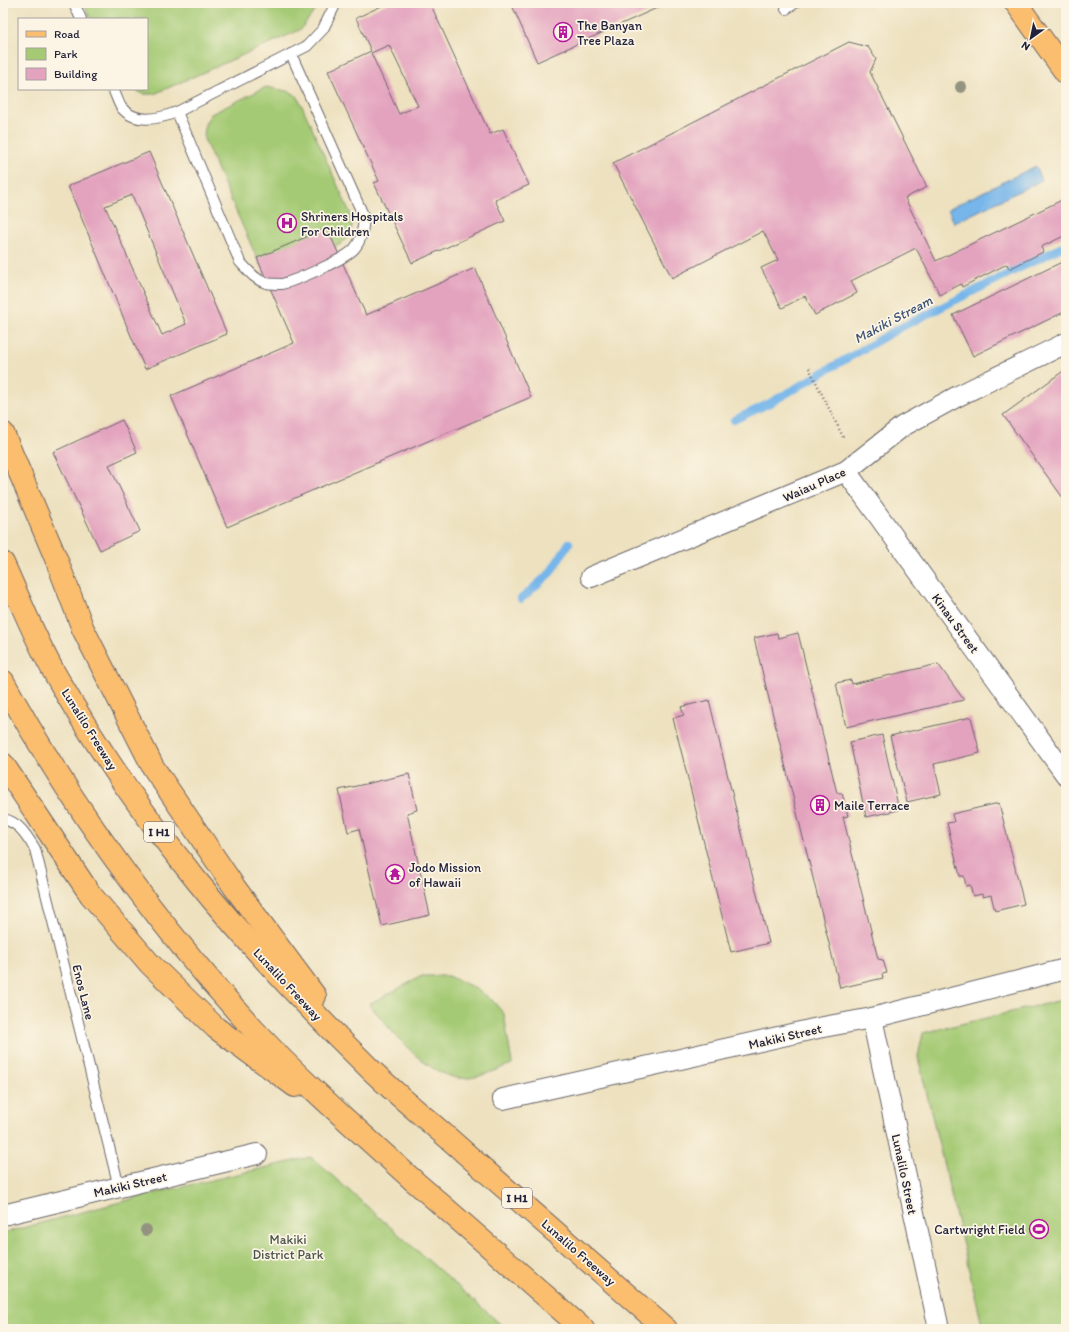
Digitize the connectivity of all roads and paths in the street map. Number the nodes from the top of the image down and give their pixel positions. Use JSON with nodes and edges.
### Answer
{"nodes":[{"id":1,"x":74,"y":3,"type":"edge"},
{"id":2,"x":336,"y":3,"type":"edge"},
{"id":3,"x":795,"y":3,"type":"edge"},
{"id":4,"x":1016,"y":3,"type":"edge"},
{"id":5,"x":786,"y":9,"type":"dead end"},
{"id":6,"x":81,"y":18,"type":"edge"},
{"id":7,"x":291,"y":54,"type":"junction"},
{"id":8,"x":1066,"y":73,"type":"edge"},
{"id":9,"x":113,"y":90,"type":"edge"},
{"id":10,"x":177,"y":112,"type":"junction"},
{"id":11,"x":1066,"y":343,"type":"edge"},
{"id":12,"x":808,"y":368,"type":"dead end"},
{"id":13,"x":3,"y":432,"type":"edge"},
{"id":14,"x":843,"y":437,"type":"dead end"},
{"id":15,"x":846,"y":471,"type":"junction"},
{"id":16,"x":3,"y":562,"type":"edge"},
{"id":17,"x":590,"y":577,"type":"dead end"},
{"id":18,"x":3,"y":681,"type":"edge"},
{"id":19,"x":3,"y":764,"type":"edge"},
{"id":20,"x":1066,"y":775,"type":"edge"},
{"id":21,"x":3,"y":819,"type":"edge"},
{"id":22,"x":1066,"y":969,"type":"edge"},
{"id":23,"x":872,"y":1018,"type":"junction"},
{"id":24,"x":367,"y":1066,"type":"junction"},
{"id":25,"x":503,"y":1099,"type":"dead end"},
{"id":26,"x":370,"y":1142,"type":"junction"},
{"id":27,"x":257,"y":1154,"type":"dead end"},
{"id":28,"x":119,"y":1187,"type":"junction"},
{"id":29,"x":3,"y":1215,"type":"edge"},
{"id":30,"x":583,"y":1329,"type":"edge"},
{"id":31,"x":666,"y":1329,"type":"edge"},
{"id":32,"x":939,"y":1329,"type":"edge"}],
"edges":[{"from":1,"to":6,"type":"lane"},
{"from":2,"to":7,"type":"lane"},
{"from":3,"to":5,"type":"lane"},
{"from":4,"to":8,"type":"main road"},
{"from":7,"to":10,"type":"lane"},
{"from":7,"to":10,"type":"lane"},
{"from":9,"to":10,"type":"lane"},
{"from":11,"to":15,"type":"street","name":"Waiau Place"},
{"from":12,"to":14,"type":"path"},
{"from":13,"to":24,"type":"main road"},
{"from":15,"to":17,"type":"street","name":"Waiau Place"},
{"from":15,"to":20,"type":"street","name":"Kinau Street"},
{"from":16,"to":24,"type":"main road","name":"Lunalilo Freeway","number":"I H1"},
{"from":18,"to":26,"type":"main road"},
{"from":19,"to":26,"type":"main road"},
{"from":21,"to":28,"type":"lane","name":"Enos Lane"},
{"from":22,"to":23,"type":"street","name":"Makiki Street"},
{"from":23,"to":25,"type":"street","name":"Makiki Street"},
{"from":23,"to":32,"type":"street","name":"Lunalilo Street"},
{"from":24,"to":31,"type":"main road","name":"Lunalilo Freeway","number":"I H1"},
{"from":26,"to":30,"type":"main road"},
{"from":27,"to":28,"type":"street","name":"Makiki Street"},
{"from":28,"to":29,"type":"street","name":"Makiki Street"}]}
